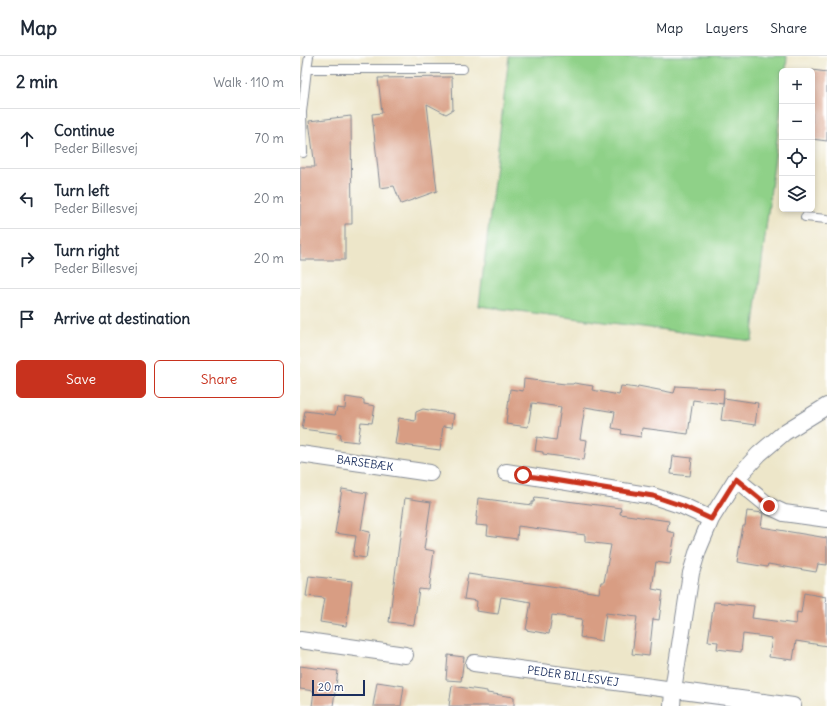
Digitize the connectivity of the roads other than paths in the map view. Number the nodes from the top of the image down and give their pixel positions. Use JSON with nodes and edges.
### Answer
{"nodes":[{"id":1,"x":309,"y":56,"type":"edge"},
{"id":2,"x":307,"y":69,"type":"junction"},
{"id":3,"x":463,"y":69,"type":"dead end"},
{"id":4,"x":303,"y":153,"type":"dead end"},
{"id":5,"x":805,"y":217,"type":"dead end"},
{"id":6,"x":827,"y":219,"type":"edge"},
{"id":7,"x":827,"y":406,"type":"edge"},
{"id":8,"x":300,"y":454,"type":"edge"},
{"id":9,"x":506,"y":472,"type":"dead end"},
{"id":10,"x":430,"y":473,"type":"dead end"},
{"id":11,"x":736,"y":479,"type":"junction"},
{"id":12,"x":711,"y":519,"type":"junction"},
{"id":13,"x":827,"y":519,"type":"edge"},
{"id":14,"x":300,"y":640,"type":"edge"},
{"id":15,"x":405,"y":655,"type":"dead end"},
{"id":16,"x":474,"y":663,"type":"dead end"},
{"id":17,"x":673,"y":690,"type":"junction"},
{"id":18,"x":672,"y":706,"type":"edge"},
{"id":19,"x":793,"y":706,"type":"edge"}],
"edges":[{"from":1,"to":2,"type":"lane"},
{"from":2,"to":3,"type":"lane"},
{"from":2,"to":4,"type":"lane"},
{"from":5,"to":6,"type":"lane"},
{"from":7,"to":11,"type":"street"},
{"from":8,"to":10,"type":"street","name":"BARSEBÆK"},
{"from":9,"to":12,"type":"street"},
{"from":11,"to":12,"type":"street"},
{"from":11,"to":13,"type":"street"},
{"from":12,"to":17,"type":"street"},
{"from":14,"to":15,"type":"street"},
{"from":16,"to":17,"type":"street","name":"PEDER BILLESVEJ"},
{"from":17,"to":18,"type":"street"},
{"from":17,"to":19,"type":"street","name":"PEDER BILLESVEJ"}]}
